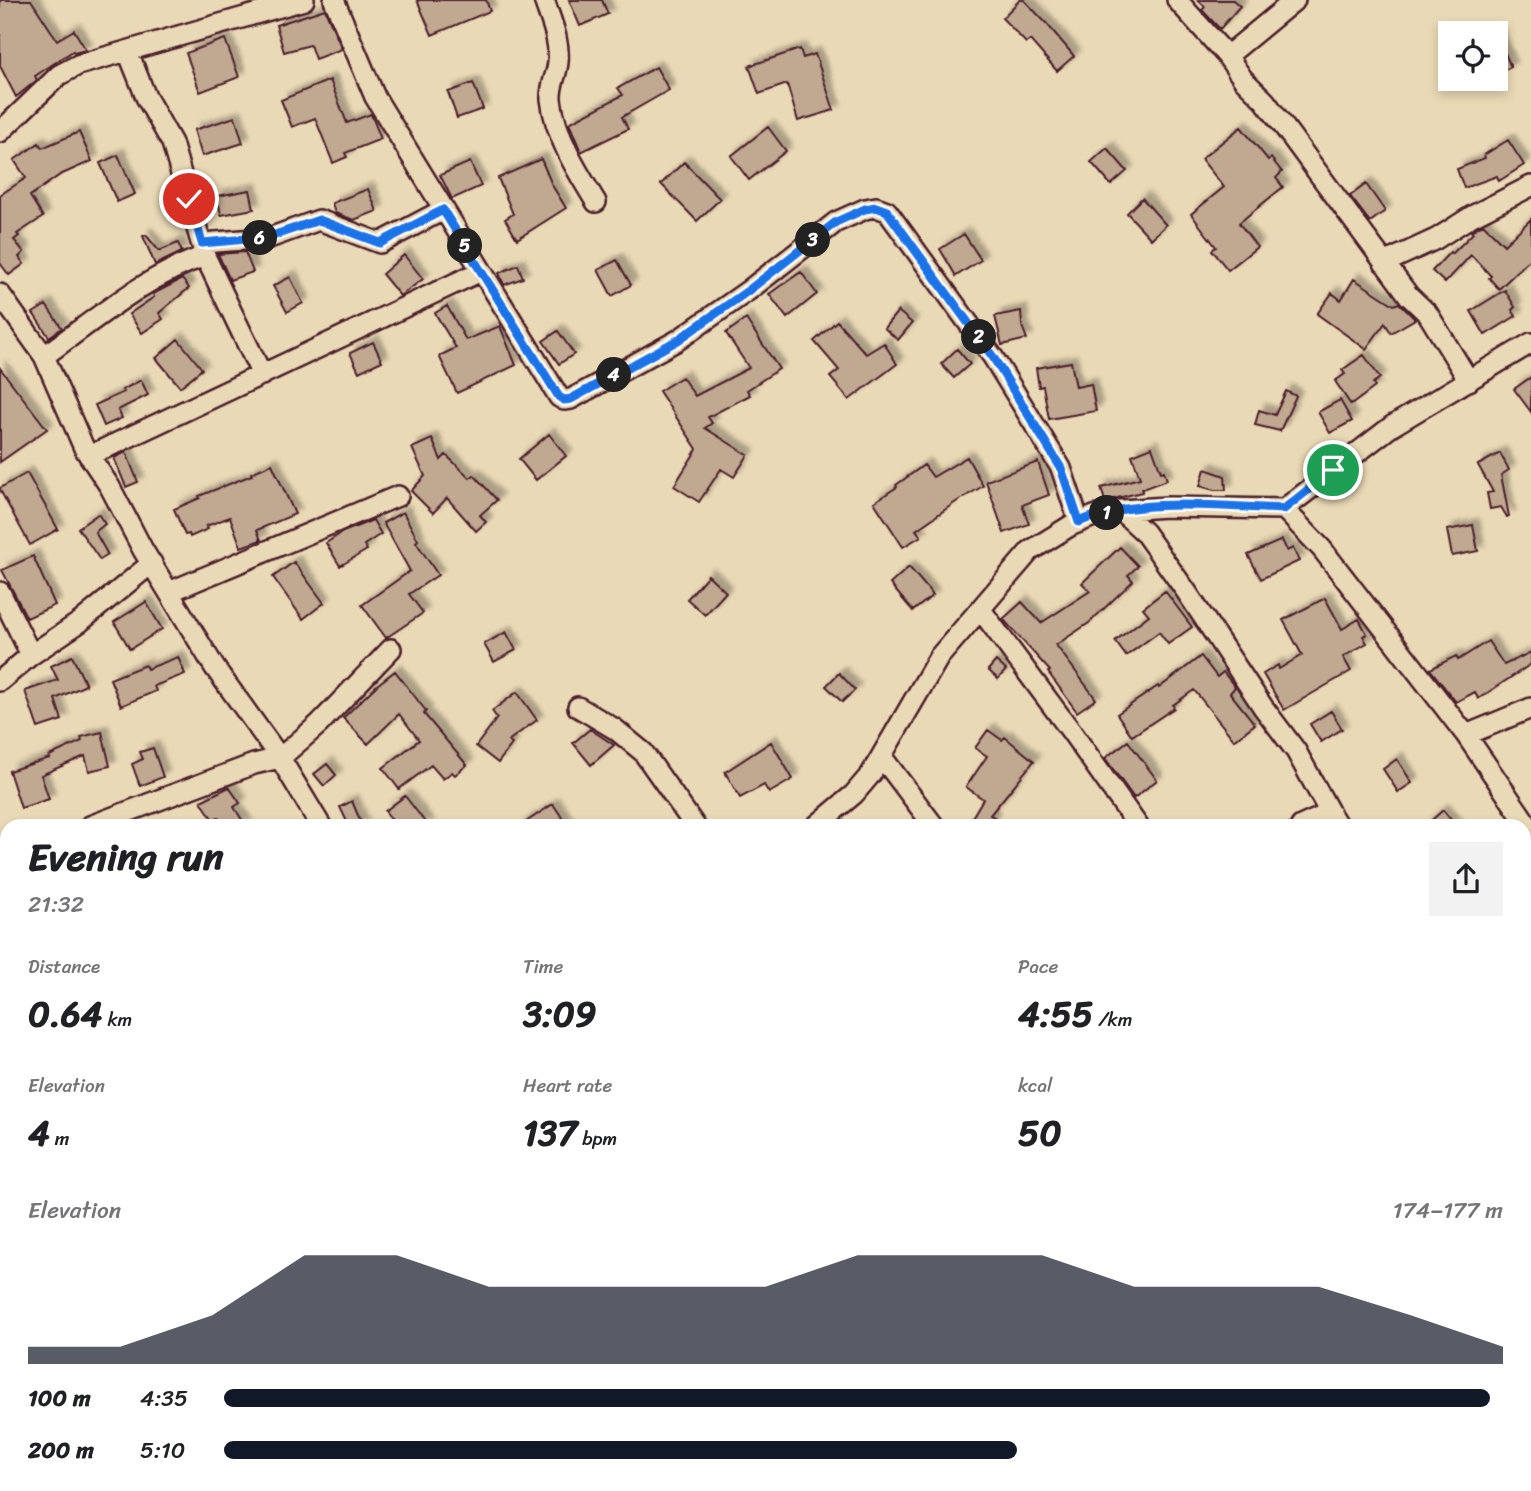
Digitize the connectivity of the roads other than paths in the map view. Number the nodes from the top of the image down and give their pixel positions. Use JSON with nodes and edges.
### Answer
{"nodes":[{"id":1,"x":304,"y":0,"type":"edge"},
{"id":2,"x":334,"y":0,"type":"edge"},
{"id":3,"x":544,"y":0,"type":"edge"},
{"id":4,"x":1177,"y":0,"type":"edge"},
{"id":5,"x":1295,"y":0,"type":"edge"},
{"id":6,"x":128,"y":52,"type":"junction"},
{"id":7,"x":1227,"y":56,"type":"junction"},
{"id":8,"x":0,"y":132,"type":"edge"},
{"id":9,"x":1531,"y":186,"type":"edge"},
{"id":10,"x":596,"y":202,"type":"dead end"},
{"id":11,"x":443,"y":210,"type":"junction"},
{"id":12,"x":203,"y":250,"type":"junction"},
{"id":13,"x":1384,"y":263,"type":"junction"},
{"id":14,"x":481,"y":271,"type":"junction"},
{"id":15,"x":0,"y":294,"type":"edge"},
{"id":16,"x":1531,"y":344,"type":"edge"},
{"id":17,"x":44,"y":356,"type":"junction"},
{"id":18,"x":262,"y":375,"type":"junction"},
{"id":19,"x":1469,"y":381,"type":"junction"},
{"id":20,"x":89,"y":456,"type":"junction"},
{"id":21,"x":398,"y":496,"type":"dead end"},
{"id":22,"x":1284,"y":509,"type":"junction"},
{"id":23,"x":1121,"y":510,"type":"junction"},
{"id":24,"x":1079,"y":522,"type":"junction"},
{"id":25,"x":152,"y":564,"type":"junction"},
{"id":26,"x":0,"y":592,"type":"edge"},
{"id":27,"x":169,"y":592,"type":"junction"},
{"id":28,"x":981,"y":611,"type":"junction"},
{"id":29,"x":391,"y":649,"type":"dead end"},
{"id":30,"x":31,"y":655,"type":"junction"},
{"id":31,"x":0,"y":681,"type":"edge"},
{"id":32,"x":578,"y":707,"type":"dead end"},
{"id":33,"x":1531,"y":708,"type":"edge"},
{"id":34,"x":1466,"y":735,"type":"junction"},
{"id":35,"x":882,"y":757,"type":"junction"},
{"id":36,"x":280,"y":758,"type":"junction"},
{"id":37,"x":109,"y":819,"type":"edge"},
{"id":38,"x":317,"y":819,"type":"edge"},
{"id":39,"x":690,"y":819,"type":"edge"},
{"id":40,"x":824,"y":819,"type":"edge"},
{"id":41,"x":929,"y":819,"type":"edge"},
{"id":42,"x":1133,"y":819,"type":"edge"},
{"id":43,"x":1334,"y":819,"type":"edge"},
{"id":44,"x":1523,"y":819,"type":"edge"}],
"edges":[{"from":1,"to":6,"type":"street"},
{"from":2,"to":11,"type":"street"},
{"from":3,"to":10,"type":"street"},
{"from":4,"to":7,"type":"street"},
{"from":5,"to":7,"type":"street"},
{"from":6,"to":8,"type":"street"},
{"from":6,"to":12,"type":"street"},
{"from":7,"to":13,"type":"street"},
{"from":9,"to":13,"type":"street"},
{"from":11,"to":12,"type":"street"},
{"from":11,"to":14,"type":"street"},
{"from":12,"to":17,"type":"street"},
{"from":12,"to":18,"type":"street"},
{"from":13,"to":19,"type":"street"},
{"from":14,"to":18,"type":"street"},
{"from":14,"to":24,"type":"street"},
{"from":15,"to":17,"type":"street"},
{"from":16,"to":19,"type":"street"},
{"from":17,"to":20,"type":"street"},
{"from":18,"to":20,"type":"street"},
{"from":19,"to":22,"type":"street"},
{"from":20,"to":25,"type":"street"},
{"from":21,"to":27,"type":"street"},
{"from":22,"to":23,"type":"street"},
{"from":22,"to":34,"type":"street"},
{"from":23,"to":24,"type":"street"},
{"from":23,"to":43,"type":"street"},
{"from":24,"to":28,"type":"street"},
{"from":25,"to":27,"type":"street"},
{"from":25,"to":30,"type":"street"},
{"from":26,"to":30,"type":"street"},
{"from":27,"to":36,"type":"street"},
{"from":28,"to":35,"type":"street"},
{"from":28,"to":42,"type":"street"},
{"from":29,"to":36,"type":"street"},
{"from":30,"to":31,"type":"street"},
{"from":32,"to":39,"type":"street"},
{"from":33,"to":34,"type":"street"},
{"from":34,"to":44,"type":"street"},
{"from":35,"to":40,"type":"street"},
{"from":35,"to":41,"type":"street"},
{"from":36,"to":37,"type":"street"},
{"from":36,"to":38,"type":"street"}]}
